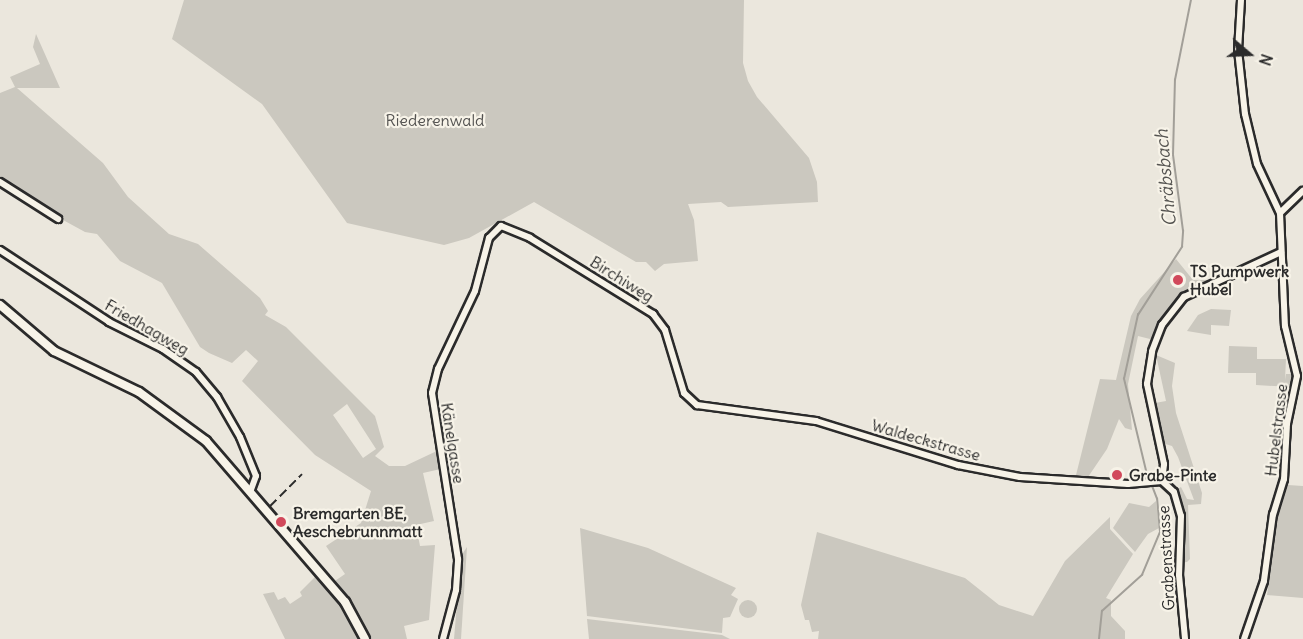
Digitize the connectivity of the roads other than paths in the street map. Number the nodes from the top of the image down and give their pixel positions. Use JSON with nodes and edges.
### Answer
{"nodes":[{"id":1,"x":1241,"y":0,"type":"edge"},
{"id":2,"x":0,"y":182,"type":"edge"},
{"id":3,"x":1303,"y":191,"type":"edge"},
{"id":4,"x":1280,"y":213,"type":"junction"},
{"id":5,"x":58,"y":219,"type":"dead end"},
{"id":6,"x":498,"y":227,"type":"joint"},
{"id":7,"x":0,"y":250,"type":"edge"},
{"id":8,"x":1281,"y":255,"type":"junction"},
{"id":9,"x":0,"y":305,"type":"edge"},
{"id":10,"x":686,"y":397,"type":"joint"},
{"id":11,"x":1162,"y":481,"type":"junction"},
{"id":12,"x":251,"y":490,"type":"junction"},
{"id":13,"x":365,"y":639,"type":"edge"},
{"id":14,"x":443,"y":639,"type":"edge"},
{"id":15,"x":1185,"y":639,"type":"edge"},
{"id":16,"x":1244,"y":639,"type":"edge"}],
"edges":[{"from":1,"to":4,"type":"street"},
{"from":2,"to":5,"type":"street"},
{"from":3,"to":4,"type":"street"},
{"from":4,"to":8,"type":"street","name":"Hubelstrasse"},
{"from":6,"to":10,"type":"street","name":"Birchiweg"},
{"from":6,"to":14,"type":"street","name":"Känelgasse"},
{"from":7,"to":12,"type":"street","name":"Friedhagweg"},
{"from":8,"to":11,"type":"street"},
{"from":8,"to":16,"type":"street","name":"Hubelstrasse"},
{"from":9,"to":12,"type":"street"},
{"from":10,"to":11,"type":"street","name":"Waldeckstrasse"},
{"from":11,"to":15,"type":"street","name":"Grabenstrasse"},
{"from":12,"to":13,"type":"street"}]}
